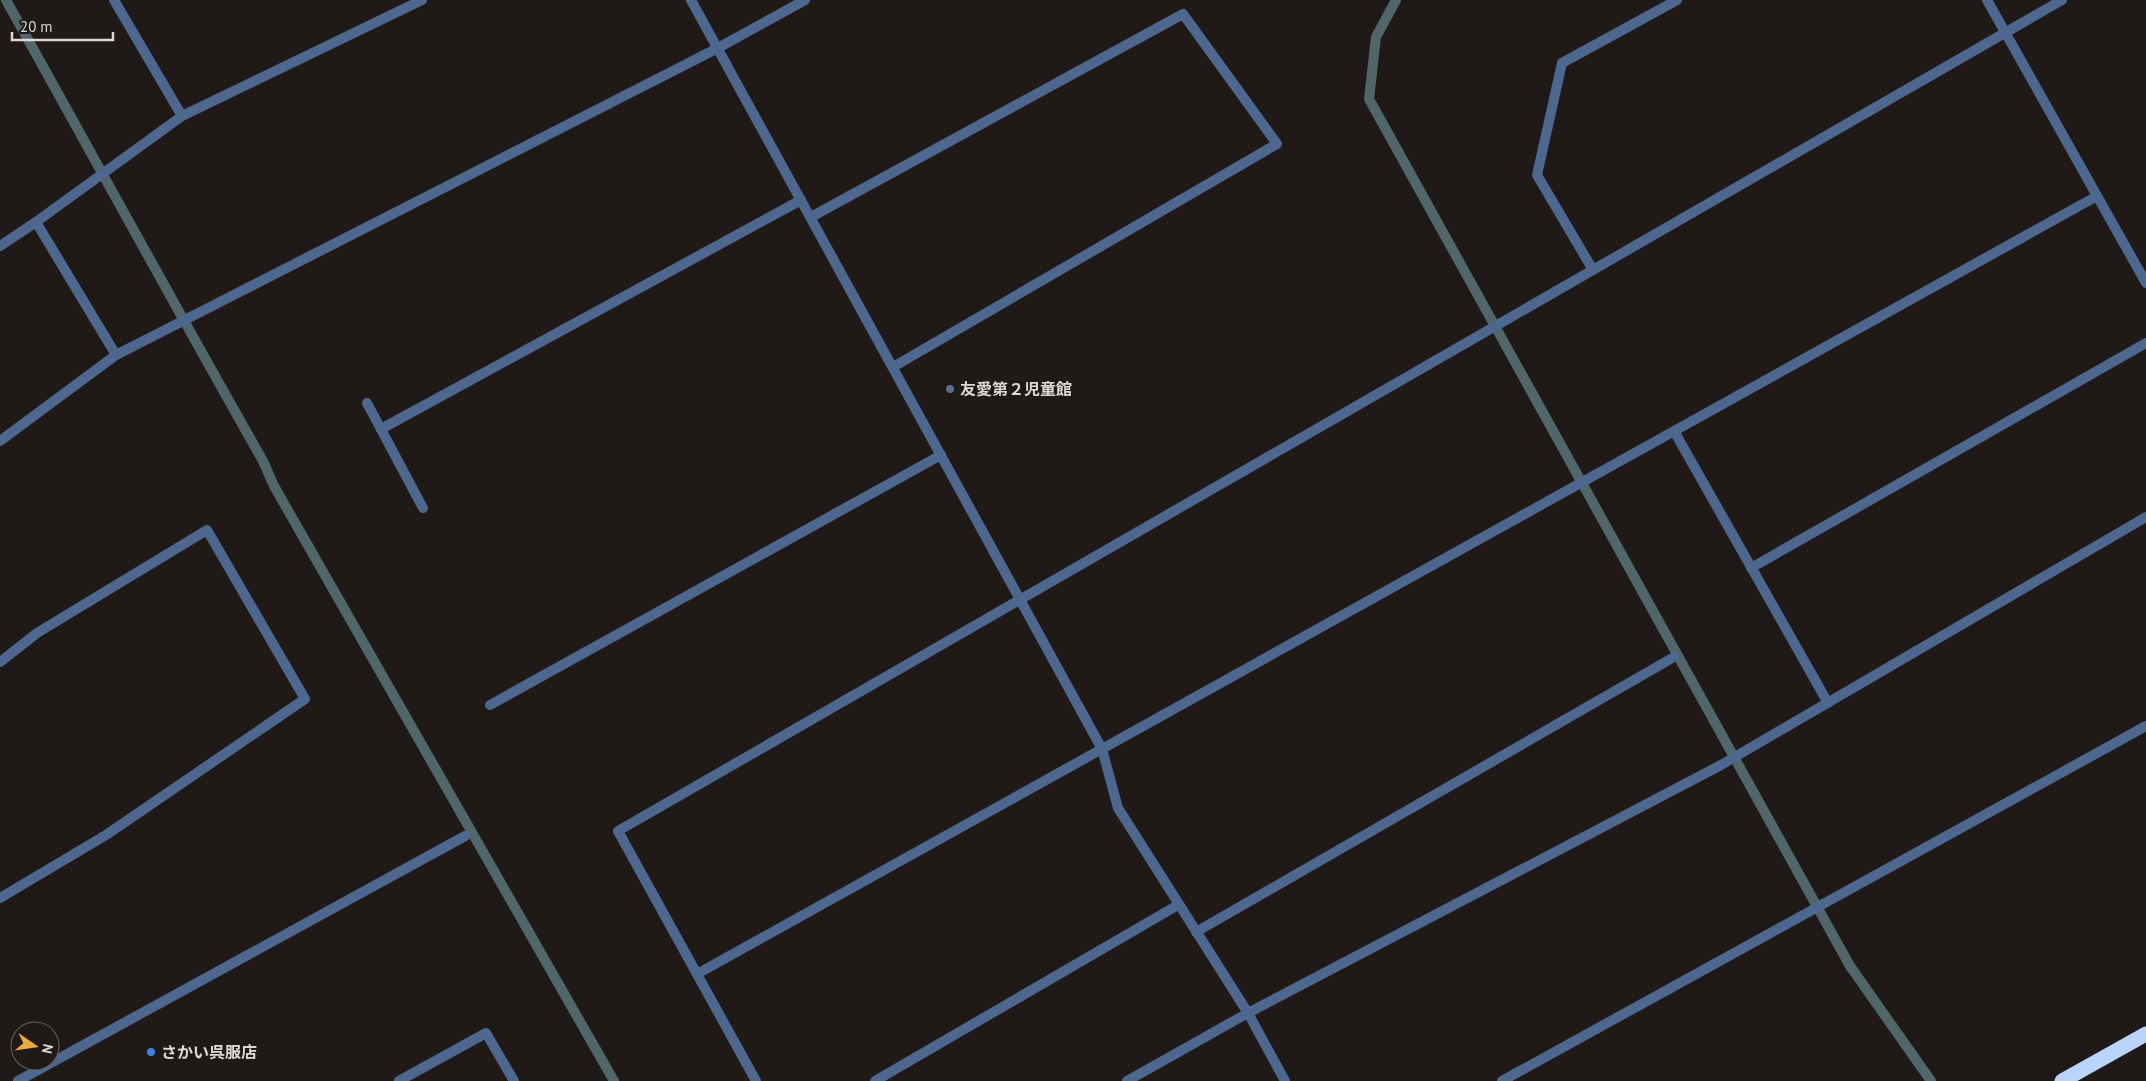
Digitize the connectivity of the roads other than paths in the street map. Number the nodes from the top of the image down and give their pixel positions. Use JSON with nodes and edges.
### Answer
{"nodes":[{"id":1,"x":114,"y":0,"type":"edge"},
{"id":2,"x":422,"y":0,"type":"edge"},
{"id":3,"x":691,"y":0,"type":"edge"},
{"id":4,"x":805,"y":0,"type":"edge"},
{"id":5,"x":1677,"y":0,"type":"edge"},
{"id":6,"x":1987,"y":0,"type":"edge"},
{"id":7,"x":2062,"y":0,"type":"edge"},
{"id":8,"x":2005,"y":33,"type":"junction"},
{"id":9,"x":718,"y":48,"type":"junction"},
{"id":10,"x":182,"y":116,"type":"junction"},
{"id":11,"x":2097,"y":196,"type":"junction"},
{"id":12,"x":801,"y":200,"type":"junction"},
{"id":13,"x":811,"y":217,"type":"junction"},
{"id":14,"x":36,"y":222,"type":"junction"},
{"id":15,"x":0,"y":246,"type":"edge"},
{"id":16,"x":1594,"y":270,"type":"junction"},
{"id":17,"x":2143,"y":271,"type":"edge"},
{"id":18,"x":2146,"y":283,"type":"edge"},
{"id":19,"x":2146,"y":343,"type":"edge"},
{"id":20,"x":116,"y":355,"type":"junction"},
{"id":21,"x":893,"y":367,"type":"junction"},
{"id":22,"x":367,"y":403,"type":"dead end"},
{"id":23,"x":381,"y":429,"type":"junction"},
{"id":24,"x":1674,"y":431,"type":"junction"},
{"id":25,"x":0,"y":441,"type":"edge"},
{"id":26,"x":941,"y":455,"type":"junction"},
{"id":27,"x":423,"y":508,"type":"dead end"},
{"id":28,"x":2146,"y":517,"type":"edge"},
{"id":29,"x":1751,"y":568,"type":"junction"},
{"id":30,"x":1019,"y":600,"type":"junction"},
{"id":31,"x":1674,"y":657,"type":"dead end"},
{"id":32,"x":0,"y":662,"type":"edge"},
{"id":33,"x":1828,"y":703,"type":"junction"},
{"id":34,"x":490,"y":705,"type":"dead end"},
{"id":35,"x":2146,"y":726,"type":"edge"},
{"id":36,"x":1102,"y":749,"type":"junction"},
{"id":37,"x":464,"y":836,"type":"dead end"},
{"id":38,"x":0,"y":898,"type":"edge"},
{"id":39,"x":1178,"y":905,"type":"junction"},
{"id":40,"x":1196,"y":932,"type":"junction"},
{"id":41,"x":697,"y":974,"type":"junction"},
{"id":42,"x":1248,"y":1013,"type":"junction"},
{"id":43,"x":2146,"y":1034,"type":"edge"},
{"id":44,"x":18,"y":1081,"type":"edge"},
{"id":45,"x":399,"y":1081,"type":"edge"},
{"id":46,"x":514,"y":1081,"type":"edge"},
{"id":47,"x":756,"y":1081,"type":"edge"},
{"id":48,"x":875,"y":1081,"type":"edge"},
{"id":49,"x":1127,"y":1081,"type":"edge"},
{"id":50,"x":1285,"y":1081,"type":"edge"},
{"id":51,"x":1502,"y":1081,"type":"edge"},
{"id":52,"x":2062,"y":1081,"type":"edge"}],
"edges":[{"from":1,"to":10,"type":"street"},
{"from":2,"to":10,"type":"street"},
{"from":3,"to":9,"type":"street"},
{"from":4,"to":9,"type":"street"},
{"from":5,"to":16,"type":"street"},
{"from":6,"to":8,"type":"street"},
{"from":7,"to":8,"type":"street"},
{"from":8,"to":11,"type":"street"},
{"from":8,"to":16,"type":"street"},
{"from":9,"to":12,"type":"street"},
{"from":9,"to":20,"type":"street"},
{"from":10,"to":14,"type":"street"},
{"from":11,"to":17,"type":"street"},
{"from":11,"to":24,"type":"street"},
{"from":12,"to":13,"type":"street"},
{"from":12,"to":23,"type":"street"},
{"from":13,"to":21,"type":"street"},
{"from":13,"to":21,"type":"street"},
{"from":14,"to":15,"type":"street"},
{"from":14,"to":20,"type":"street"},
{"from":16,"to":30,"type":"street"},
{"from":17,"to":18,"type":"street"},
{"from":19,"to":29,"type":"street"},
{"from":20,"to":25,"type":"street"},
{"from":21,"to":26,"type":"street"},
{"from":22,"to":23,"type":"street"},
{"from":23,"to":27,"type":"street"},
{"from":24,"to":29,"type":"street"},
{"from":24,"to":36,"type":"street"},
{"from":26,"to":30,"type":"street"},
{"from":26,"to":34,"type":"street"},
{"from":28,"to":33,"type":"street"},
{"from":29,"to":33,"type":"street"},
{"from":30,"to":36,"type":"street"},
{"from":30,"to":41,"type":"street"},
{"from":31,"to":40,"type":"street"},
{"from":32,"to":38,"type":"street"},
{"from":33,"to":42,"type":"street"},
{"from":35,"to":51,"type":"street"},
{"from":36,"to":39,"type":"street"},
{"from":36,"to":41,"type":"street"},
{"from":37,"to":44,"type":"street"},
{"from":39,"to":40,"type":"street"},
{"from":39,"to":48,"type":"street"},
{"from":40,"to":42,"type":"street"},
{"from":41,"to":47,"type":"street"},
{"from":42,"to":49,"type":"street"},
{"from":42,"to":50,"type":"street"},
{"from":43,"to":52,"type":"highway"},
{"from":45,"to":46,"type":"street"}]}
